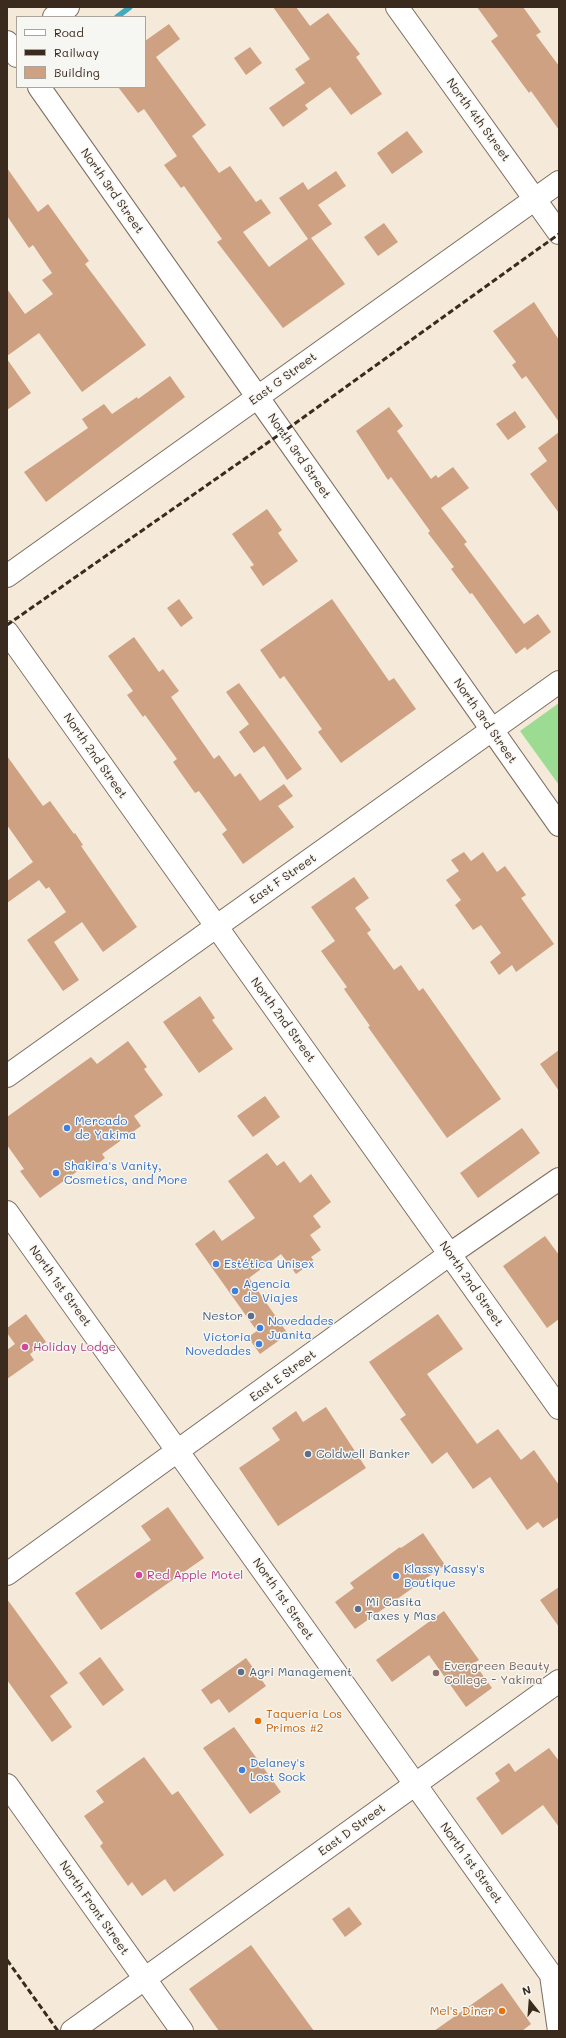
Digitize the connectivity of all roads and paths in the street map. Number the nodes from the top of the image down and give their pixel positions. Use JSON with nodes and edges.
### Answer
{"nodes":[{"id":1,"x":68,"y":7,"type":"edge"},
{"id":2,"x":397,"y":7,"type":"edge"},
{"id":3,"x":55,"y":16,"type":"edge"},
{"id":4,"x":40,"y":88,"type":"edge"},
{"id":5,"x":559,"y":182,"type":"edge"},
{"id":6,"x":535,"y":199,"type":"junction"},
{"id":7,"x":559,"y":233,"type":"edge"},
{"id":8,"x":257,"y":397,"type":"junction"},
{"id":9,"x":7,"y":576,"type":"edge"},
{"id":10,"x":7,"y":632,"type":"edge"},
{"id":11,"x":559,"y":682,"type":"edge"},
{"id":12,"x":491,"y":731,"type":"junction"},
{"id":13,"x":559,"y":825,"type":"edge"},
{"id":14,"x":216,"y":927,"type":"junction"},
{"id":15,"x":7,"y":1076,"type":"edge"},
{"id":16,"x":559,"y":1179,"type":"edge"},
{"id":17,"x":7,"y":1212,"type":"edge"},
{"id":18,"x":450,"y":1254,"type":"junction"},
{"id":19,"x":559,"y":1408,"type":"edge"},
{"id":20,"x":178,"y":1452,"type":"junction"},
{"id":21,"x":7,"y":1574,"type":"edge"},
{"id":22,"x":559,"y":1681,"type":"edge"},
{"id":23,"x":7,"y":1785,"type":"edge"},
{"id":24,"x":414,"y":1786,"type":"junction"},
{"id":25,"x":145,"y":1979,"type":"junction"},
{"id":26,"x":555,"y":1981,"type":"edge"},
{"id":27,"x":72,"y":2031,"type":"edge"},
{"id":28,"x":182,"y":2031,"type":"edge"},
{"id":29,"x":559,"y":2031,"type":"edge"}],
"edges":[{"from":1,"to":3,"type":"street"},
{"from":2,"to":6,"type":"street","name":"North 4th Street"},
{"from":4,"to":8,"type":"street","name":"North 3rd Street"},
{"from":5,"to":6,"type":"street","name":"East G Street"},
{"from":6,"to":7,"type":"street","name":"North 4th Street"},
{"from":6,"to":8,"type":"street","name":"East G Street"},
{"from":8,"to":9,"type":"street","name":"East G Street"},
{"from":8,"to":12,"type":"street","name":"North 3rd Street"},
{"from":10,"to":14,"type":"street","name":"North 2nd Street"},
{"from":11,"to":12,"type":"street","name":"East F Street"},
{"from":12,"to":13,"type":"street","name":"North 3rd Street"},
{"from":12,"to":14,"type":"street","name":"East F Street"},
{"from":14,"to":15,"type":"street","name":"East F Street"},
{"from":14,"to":18,"type":"street","name":"North 2nd Street"},
{"from":16,"to":18,"type":"street","name":"East E Street"},
{"from":17,"to":20,"type":"street","name":"North 1st Street"},
{"from":18,"to":19,"type":"street","name":"North 2nd Street"},
{"from":18,"to":20,"type":"street","name":"East E Street"},
{"from":20,"to":21,"type":"street","name":"East E Street"},
{"from":20,"to":24,"type":"street","name":"North 1st Street"},
{"from":22,"to":24,"type":"street","name":"East D Street"},
{"from":23,"to":25,"type":"street","name":"North Front Street"},
{"from":24,"to":25,"type":"street","name":"East D Street"},
{"from":24,"to":26,"type":"street","name":"North 1st Street"},
{"from":25,"to":27,"type":"street","name":"East D Street"},
{"from":25,"to":28,"type":"street","name":"North Front Street"},
{"from":26,"to":29,"type":"street"}]}
